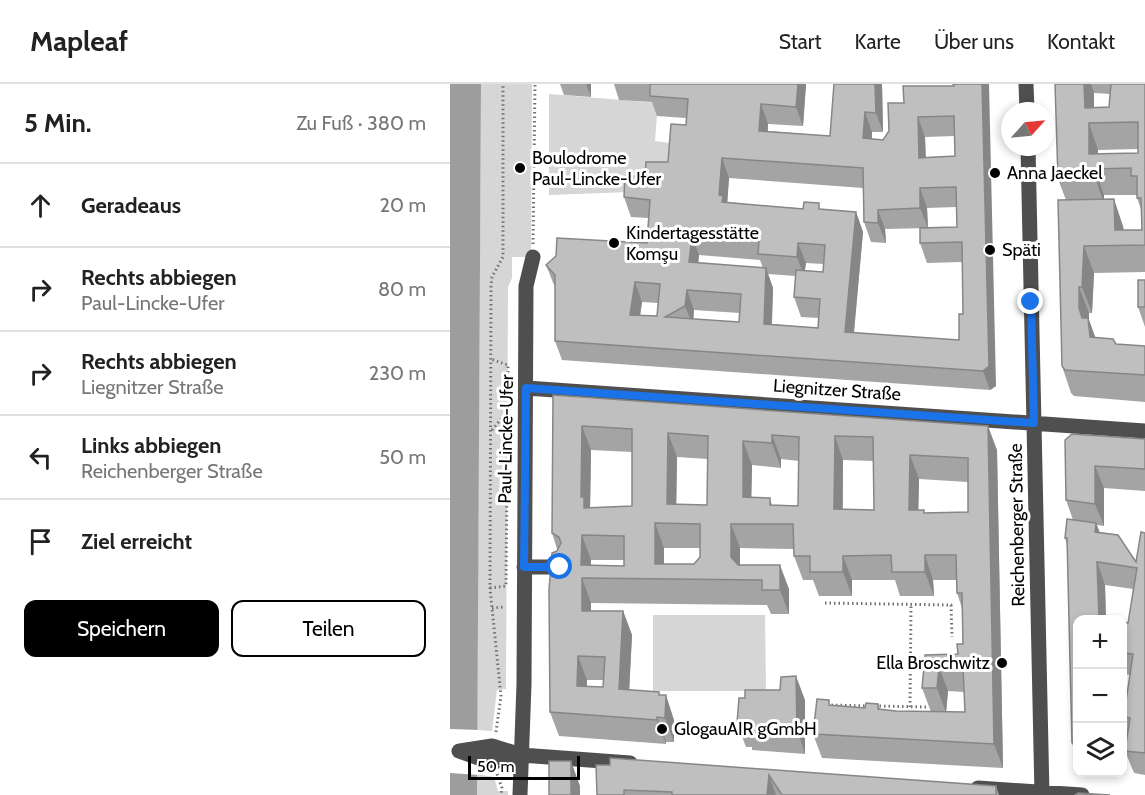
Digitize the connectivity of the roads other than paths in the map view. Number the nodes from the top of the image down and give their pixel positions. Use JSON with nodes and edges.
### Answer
{"nodes":[{"id":1,"x":1026,"y":84,"type":"edge"},
{"id":2,"x":1027,"y":102,"type":"edge"},
{"id":3,"x":1028,"y":156,"type":"edge"},
{"id":4,"x":533,"y":257,"type":"road end"},
{"id":5,"x":526,"y":388,"type":"junction"},
{"id":6,"x":1034,"y":423,"type":"junction"},
{"id":7,"x":1145,"y":431,"type":"edge"},
{"id":8,"x":524,"y":567,"type":"junction"},
{"id":9,"x":560,"y":567,"type":"edge"},
{"id":10,"x":455,"y":751,"type":"edge"},
{"id":11,"x":521,"y":755,"type":"junction"},
{"id":12,"x":642,"y":764,"type":"edge"},
{"id":13,"x":964,"y":787,"type":"edge"},
{"id":14,"x":1042,"y":794,"type":"edge"},
{"id":15,"x":520,"y":795,"type":"edge"},
{"id":16,"x":1082,"y":795,"type":"edge"}],
"edges":[{"from":1,"to":2,"type":"street"},
{"from":3,"to":6,"type":"street","name":"Reichenberger Straße"},
{"from":4,"to":5,"type":"street","name":"Paul-Lincke-Ufer"},
{"from":5,"to":6,"type":"street","name":"Liegnitzer Straße"},
{"from":5,"to":8,"type":"street","name":"Paul-Lincke-Ufer"},
{"from":6,"to":7,"type":"street","name":"Liegnitzer Straße"},
{"from":6,"to":14,"type":"street","name":"Reichenberger Straße"},
{"from":8,"to":9,"type":"street"},
{"from":8,"to":11,"type":"street","name":"Paul-Lincke-Ufer"},
{"from":10,"to":11,"type":"street"},
{"from":11,"to":12,"type":"street"},
{"from":11,"to":15,"type":"street","name":"Paul-Lincke-Ufer"},
{"from":13,"to":14,"type":"street"},
{"from":14,"to":16,"type":"street"}]}
